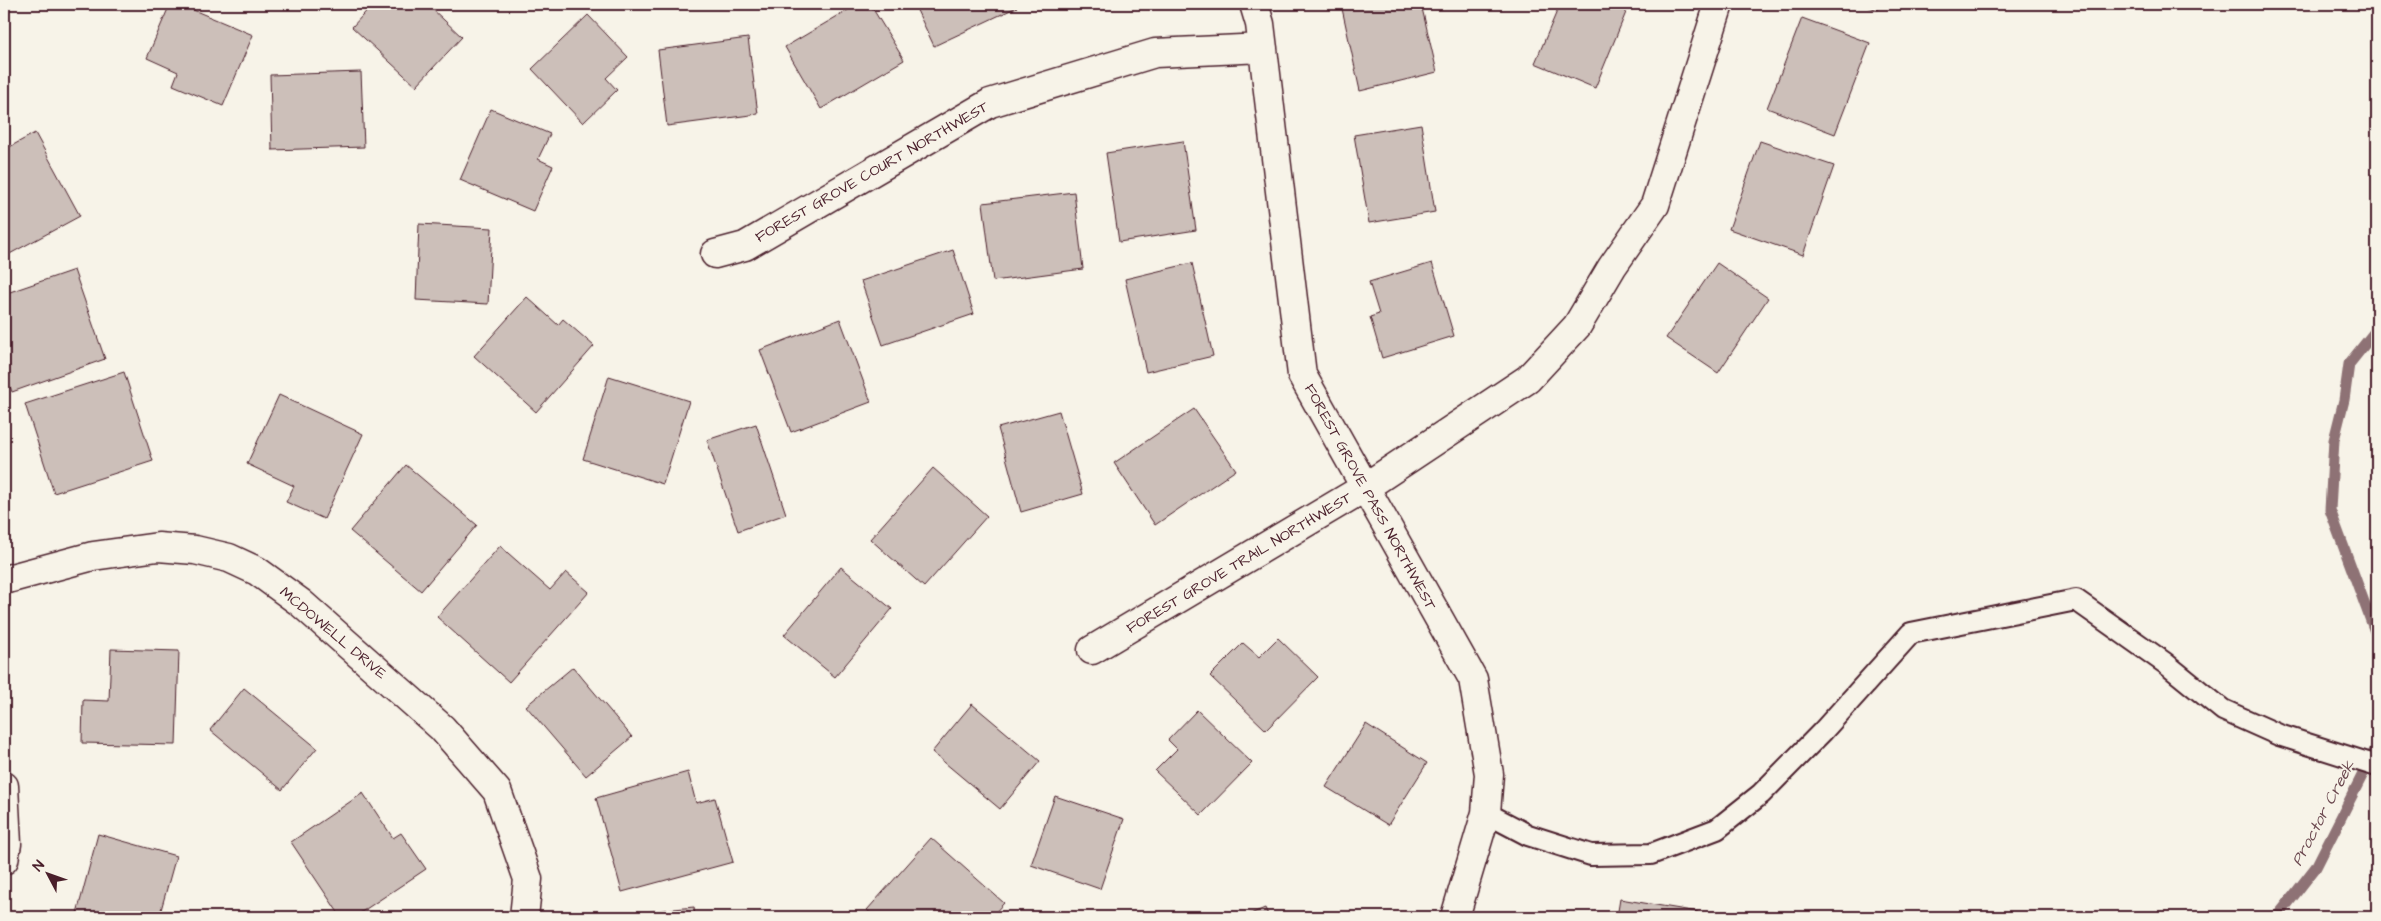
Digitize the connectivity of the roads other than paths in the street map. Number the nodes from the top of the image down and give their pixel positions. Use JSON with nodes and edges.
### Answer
{"nodes":[{"id":1,"x":1254,"y":4,"type":"edge"},
{"id":2,"x":1719,"y":4,"type":"edge"},
{"id":3,"x":1263,"y":48,"type":"junction"},
{"id":4,"x":715,"y":254,"type":"dead end"},
{"id":5,"x":1364,"y":488,"type":"junction"},
{"id":6,"x":4,"y":580,"type":"edge"},
{"id":7,"x":1092,"y":650,"type":"dead end"},
{"id":8,"x":2377,"y":766,"type":"edge"},
{"id":9,"x":4,"y":786,"type":"edge"},
{"id":10,"x":1486,"y":814,"type":"junction"},
{"id":11,"x":4,"y":860,"type":"edge"},
{"id":12,"x":524,"y":917,"type":"edge"},
{"id":13,"x":1455,"y":917,"type":"edge"}],
"edges":[{"from":1,"to":3,"type":"street","name":"FOREST GROVE PASS NORTHWEST"},
{"from":2,"to":5,"type":"street","name":"FOREST GROVE TRAIL NORTHWEST"},
{"from":3,"to":4,"type":"street","name":"FOREST GROVE COURT NORTHWEST"},
{"from":3,"to":5,"type":"street","name":"FOREST GROVE PASS NORTHWEST"},
{"from":5,"to":7,"type":"street","name":"FOREST GROVE TRAIL NORTHWEST"},
{"from":5,"to":10,"type":"street","name":"FOREST GROVE PASS NORTHWEST"},
{"from":6,"to":12,"type":"street","name":"MCDOWELL DRIVE"},
{"from":8,"to":10,"type":"lane"},
{"from":9,"to":11,"type":"street"},
{"from":10,"to":13,"type":"street","name":"FOREST GROVE PASS NORTHWEST"}]}
